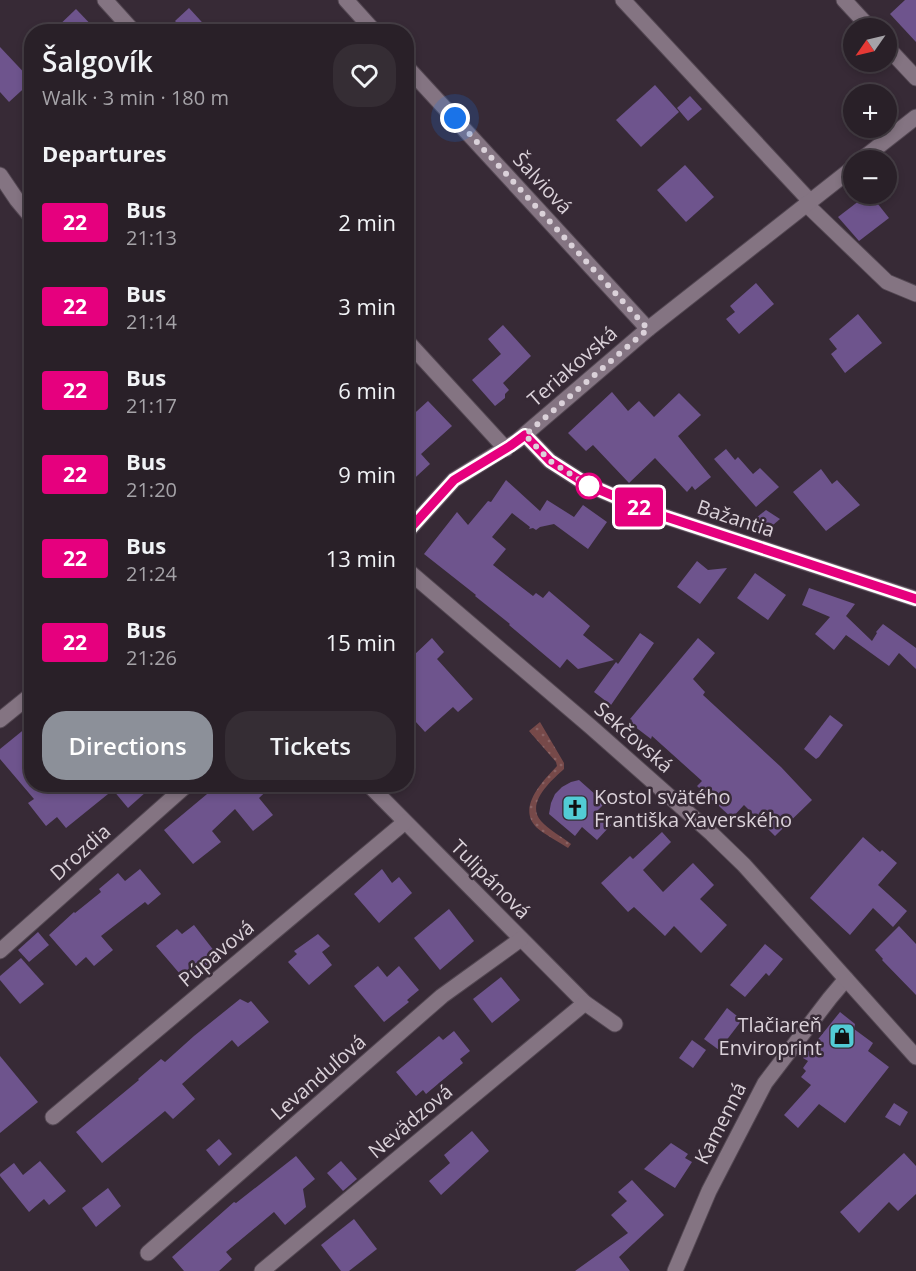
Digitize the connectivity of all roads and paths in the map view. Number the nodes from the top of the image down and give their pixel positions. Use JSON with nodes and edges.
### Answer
{"nodes":[{"id":1,"x":105,"y":0,"type":"edge"},
{"id":2,"x":346,"y":0,"type":"edge"},
{"id":3,"x":623,"y":0,"type":"edge"},
{"id":4,"x":844,"y":0,"type":"edge"},
{"id":5,"x":861,"y":18,"type":"edge"},
{"id":6,"x":127,"y":24,"type":"edge"},
{"id":7,"x":368,"y":24,"type":"edge"},
{"id":8,"x":897,"y":58,"type":"edge"},
{"id":9,"x":414,"y":75,"type":"edge"},
{"id":10,"x":916,"y":78,"type":"edge"},
{"id":11,"x":916,"y":117,"type":"edge"},
{"id":12,"x":874,"y":150,"type":"edge"},
{"id":13,"x":0,"y":175,"type":"edge"},
{"id":14,"x":843,"y":175,"type":"edge"},
{"id":15,"x":808,"y":202,"type":"junction"},
{"id":16,"x":24,"y":208,"type":"edge"},
{"id":17,"x":916,"y":294,"type":"edge"},
{"id":18,"x":648,"y":329,"type":"junction"},
{"id":19,"x":414,"y":349,"type":"edge"},
{"id":20,"x":525,"y":435,"type":"junction"},
{"id":21,"x":506,"y":449,"type":"junction"},
{"id":22,"x":414,"y":524,"type":"edge"},
{"id":23,"x":414,"y":576,"type":"edge"},
{"id":24,"x":916,"y":599,"type":"edge"},
{"id":25,"x":24,"y":700,"type":"edge"},
{"id":26,"x":0,"y":720,"type":"edge"},
{"id":27,"x":179,"y":792,"type":"edge"},
{"id":28,"x":376,"y":792,"type":"edge"},
{"id":29,"x":405,"y":822,"type":"junction"},
{"id":30,"x":521,"y":939,"type":"junction"},
{"id":31,"x":0,"y":951,"type":"edge"},
{"id":32,"x":846,"y":979,"type":"junction"},
{"id":33,"x":585,"y":1003,"type":"junction"},
{"id":34,"x":615,"y":1024,"type":"dead end"},
{"id":35,"x":916,"y":1057,"type":"edge"},
{"id":36,"x":53,"y":1117,"type":"dead end"},
{"id":37,"x":148,"y":1253,"type":"dead end"},
{"id":38,"x":262,"y":1271,"type":"edge"},
{"id":39,"x":675,"y":1271,"type":"edge"}],
"edges":[{"from":1,"to":6,"type":"street"},
{"from":2,"to":7,"type":"street"},
{"from":3,"to":15,"type":"street"},
{"from":4,"to":5,"type":"street"},
{"from":8,"to":10,"type":"street"},
{"from":9,"to":18,"type":"street","name":"Šalviová"},
{"from":11,"to":12,"type":"street"},
{"from":13,"to":16,"type":"street"},
{"from":14,"to":15,"type":"street","name":"Teriakovská"},
{"from":15,"to":17,"type":"street"},
{"from":15,"to":18,"type":"street","name":"Teriakovská"},
{"from":18,"to":20,"type":"street","name":"Teriakovská"},
{"from":19,"to":21,"type":"street"},
{"from":20,"to":21,"type":"street","name":"Teriakovská"},
{"from":20,"to":24,"type":"street","name":"Bažantia"},
{"from":21,"to":22,"type":"street","name":"Teriakovská"},
{"from":23,"to":32,"type":"street","name":"Sekčovská"},
{"from":25,"to":26,"type":"street"},
{"from":27,"to":31,"type":"street","name":"Drozdia"},
{"from":28,"to":29,"type":"street","name":"Tulipánová"},
{"from":29,"to":30,"type":"street","name":"Tulipánová"},
{"from":29,"to":36,"type":"street","name":"Púpavová"},
{"from":30,"to":33,"type":"street","name":"Tulipánová"},
{"from":30,"to":37,"type":"street","name":"Levanduľová"},
{"from":32,"to":35,"type":"street","name":"Sekčovská"},
{"from":32,"to":39,"type":"street","name":"Kamenná"},
{"from":33,"to":34,"type":"street","name":"Tulipánová"},
{"from":33,"to":38,"type":"street","name":"Nevädzová"}]}
